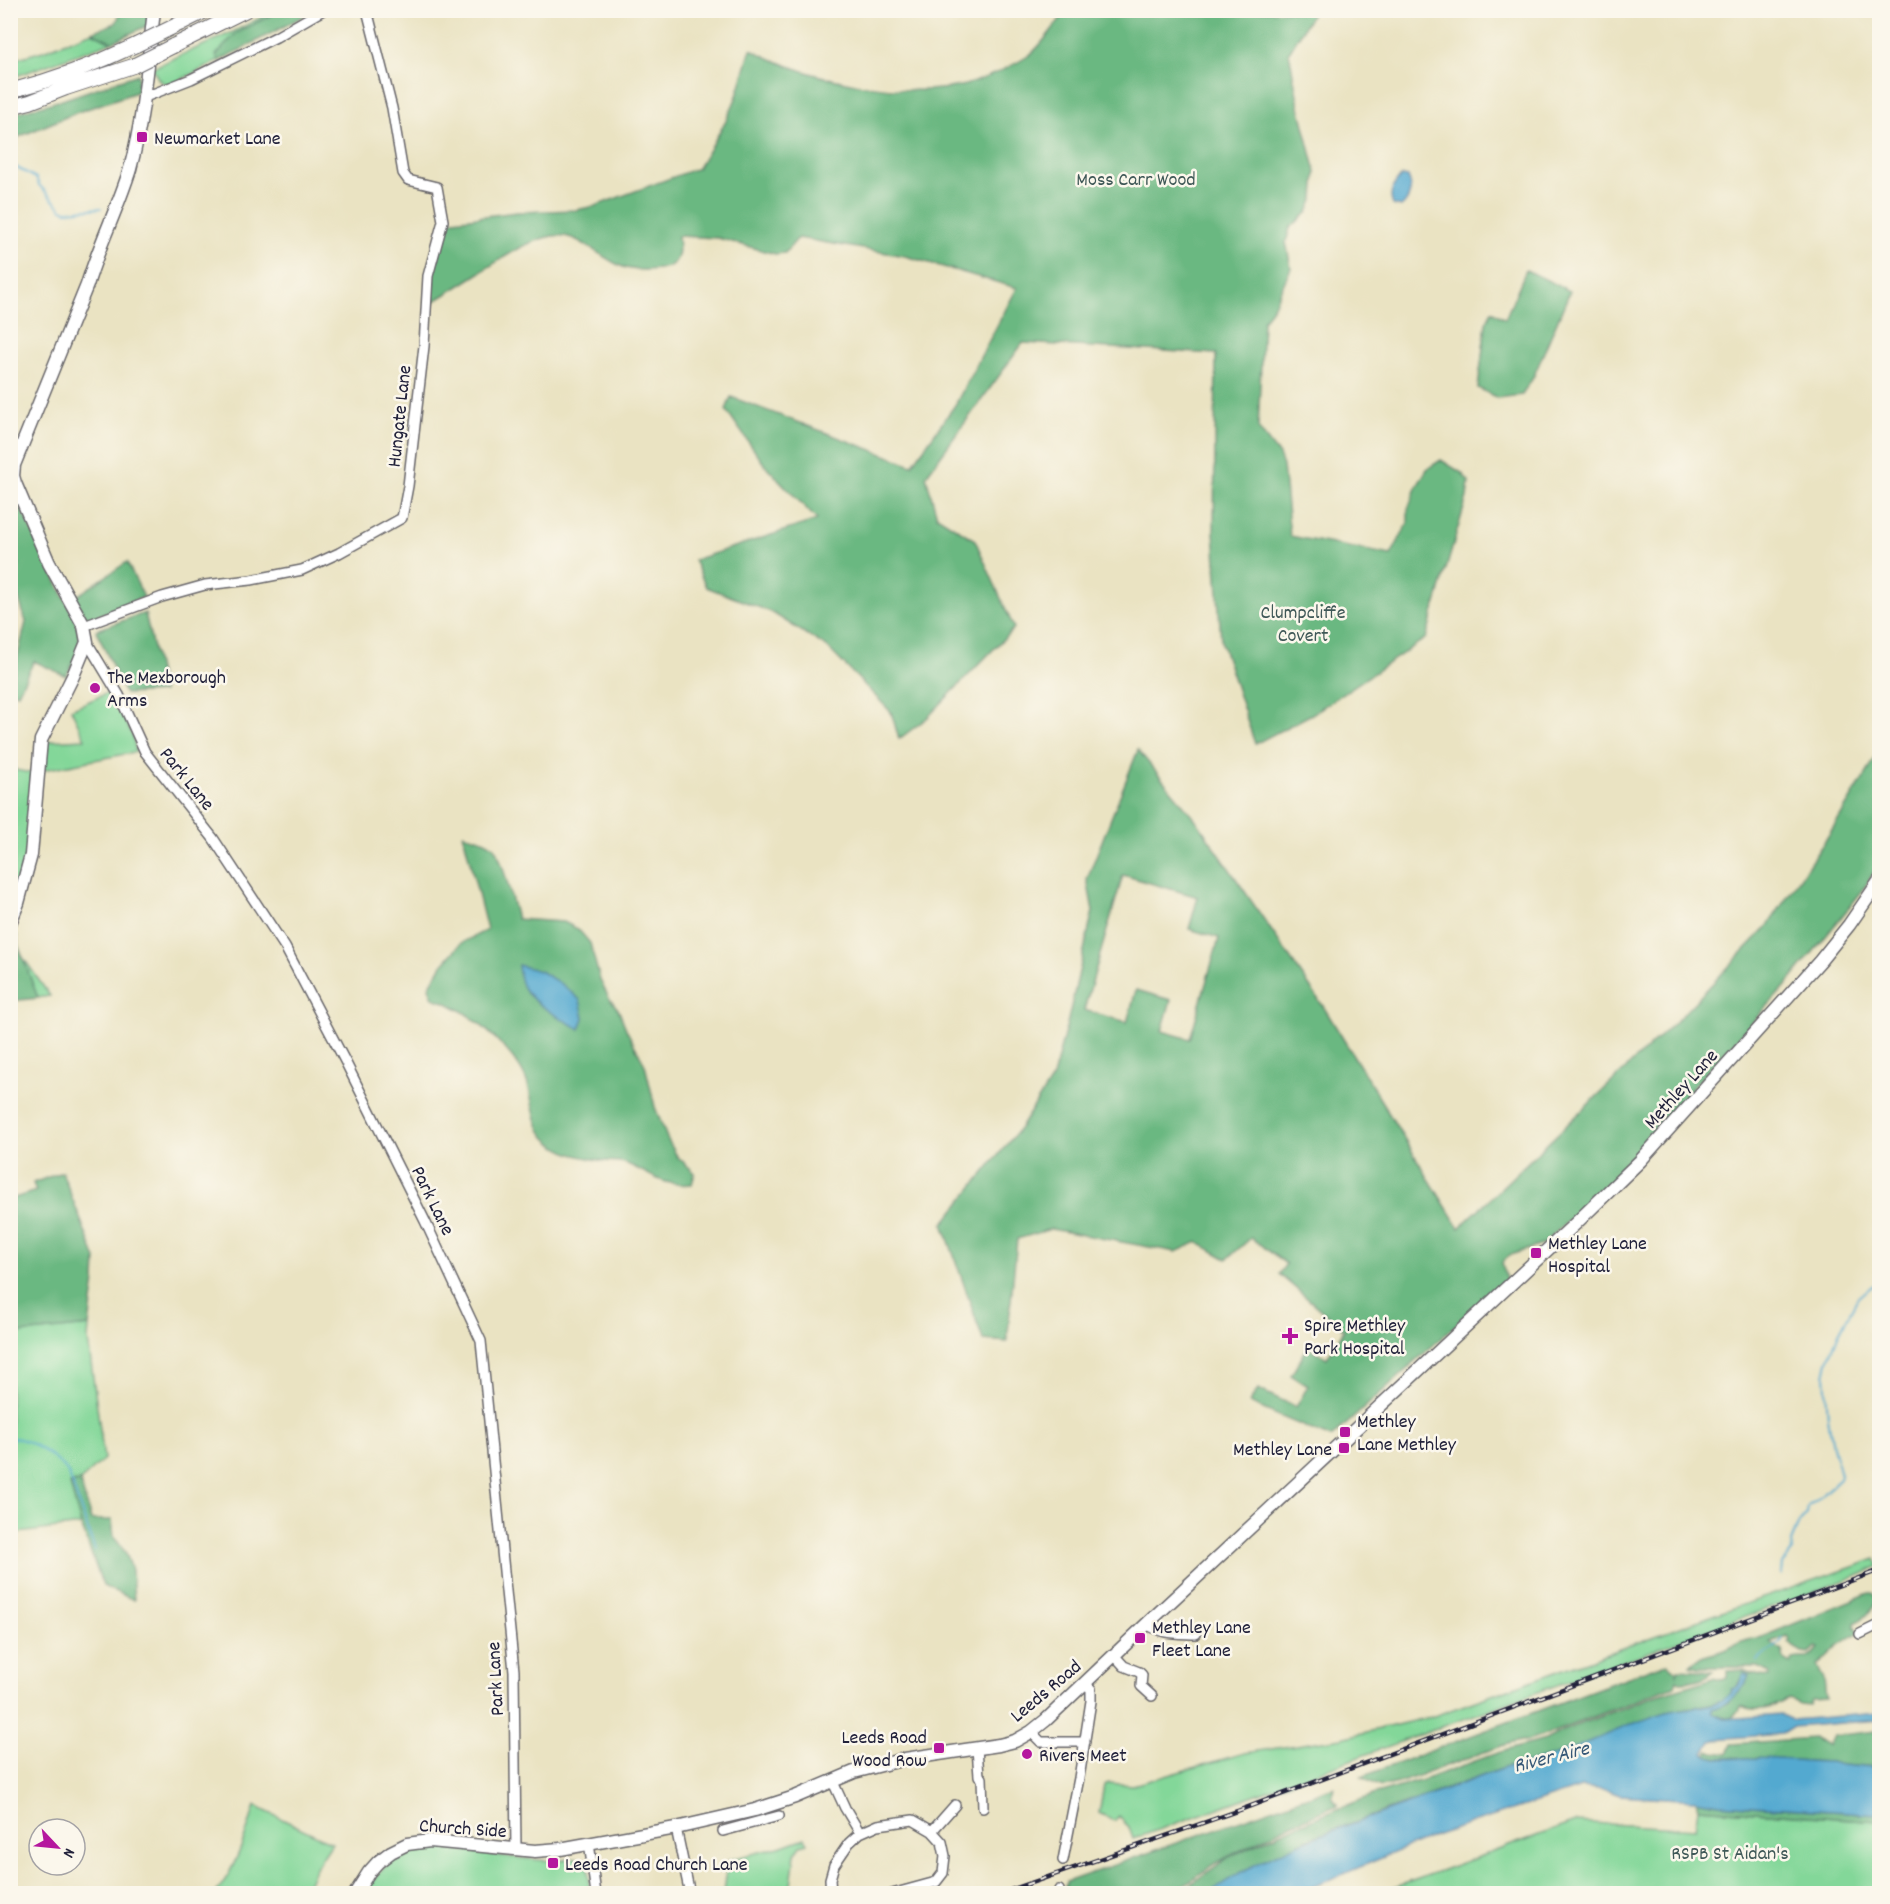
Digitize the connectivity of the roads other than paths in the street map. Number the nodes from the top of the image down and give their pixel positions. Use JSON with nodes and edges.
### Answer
{"nodes":[{"id":1,"x":154,"y":10,"type":"edge"},
{"id":2,"x":207,"y":10,"type":"edge"},
{"id":3,"x":246,"y":10,"type":"edge"},
{"id":4,"x":323,"y":10,"type":"edge"},
{"id":5,"x":367,"y":10,"type":"edge"},
{"id":6,"x":10,"y":91,"type":"edge"},
{"id":7,"x":144,"y":97,"type":"junction"},
{"id":8,"x":10,"y":107,"type":"edge"},
{"id":9,"x":84,"y":626,"type":"junction"},
{"id":10,"x":87,"y":642,"type":"junction"},
{"id":11,"x":1880,"y":880,"type":"edge"},
{"id":12,"x":10,"y":923,"type":"edge"},
{"id":13,"x":1147,"y":1624,"type":"junction"},
{"id":14,"x":1880,"y":1624,"type":"edge"},
{"id":15,"x":1196,"y":1634,"type":"dead end"},
{"id":16,"x":1860,"y":1634,"type":"dead end"},
{"id":17,"x":1114,"y":1655,"type":"junction"},
{"id":18,"x":1085,"y":1684,"type":"junction"},
{"id":19,"x":1152,"y":1696,"type":"dead end"},
{"id":20,"x":1031,"y":1732,"type":"junction"},
{"id":21,"x":1085,"y":1742,"type":"junction"},
{"id":22,"x":977,"y":1748,"type":"junction"},
{"id":23,"x":833,"y":1782,"type":"junction"},
{"id":24,"x":955,"y":1805,"type":"dead end"},
{"id":25,"x":983,"y":1808,"type":"dead end"},
{"id":26,"x":779,"y":1816,"type":"dead end"},
{"id":27,"x":746,"y":1818,"type":"junction"},
{"id":28,"x":676,"y":1828,"type":"junction"},
{"id":29,"x":723,"y":1831,"type":"dead end"},
{"id":30,"x":932,"y":1831,"type":"junction"},
{"id":31,"x":860,"y":1833,"type":"junction"},
{"id":32,"x":589,"y":1843,"type":"junction"},
{"id":33,"x":516,"y":1850,"type":"junction"},
{"id":34,"x":1063,"y":1860,"type":"dead end"},
{"id":35,"x":356,"y":1893,"type":"edge"},
{"id":36,"x":596,"y":1893,"type":"edge"},
{"id":37,"x":690,"y":1893,"type":"edge"},
{"id":38,"x":831,"y":1893,"type":"edge"},
{"id":39,"x":892,"y":1893,"type":"edge"}],
"edges":[{"from":1,"to":7,"type":"main road"},
{"from":2,"to":6,"type":"highway","bridge":true},
{"from":3,"to":8,"type":"highway","bridge":true},
{"from":4,"to":7,"type":"street"},
{"from":5,"to":9,"type":"street","name":"Hungate Lane"},
{"from":7,"to":9,"type":"main road"},
{"from":9,"to":10,"type":"main road"},
{"from":10,"to":12,"type":"main road"},
{"from":10,"to":33,"type":"street","name":"Park Lane"},
{"from":11,"to":13,"type":"main road","name":"Methley Lane"},
{"from":13,"to":15,"type":"street"},
{"from":13,"to":17,"type":"main road","name":"Leeds Road"},
{"from":14,"to":16,"type":"street"},
{"from":17,"to":18,"type":"main road","name":"Leeds Road"},
{"from":17,"to":19,"type":"street"},
{"from":18,"to":20,"type":"main road","name":"Leeds Road"},
{"from":18,"to":21,"type":"street"},
{"from":20,"to":21,"type":"street"},
{"from":20,"to":22,"type":"main road","name":"Leeds Road"},
{"from":21,"to":34,"type":"street"},
{"from":22,"to":23,"type":"main road","name":"Leeds Road"},
{"from":22,"to":25,"type":"street"},
{"from":23,"to":27,"type":"main road","name":"Leeds Road"},
{"from":23,"to":31,"type":"street"},
{"from":24,"to":30,"type":"street"},
{"from":26,"to":27,"type":"street","name":"Leeds Road"},
{"from":27,"to":28,"type":"main road","name":"Leeds Road"},
{"from":27,"to":29,"type":"street","name":"Leeds Road"},
{"from":28,"to":32,"type":"main road","name":"Leeds Road"},
{"from":28,"to":37,"type":"street"},
{"from":30,"to":31,"type":"street"},
{"from":30,"to":39,"type":"street"},
{"from":31,"to":38,"type":"street"},
{"from":32,"to":33,"type":"main road","name":"Church Side"},
{"from":32,"to":36,"type":"street"},
{"from":33,"to":35,"type":"main road","name":"Church Side"}]}
